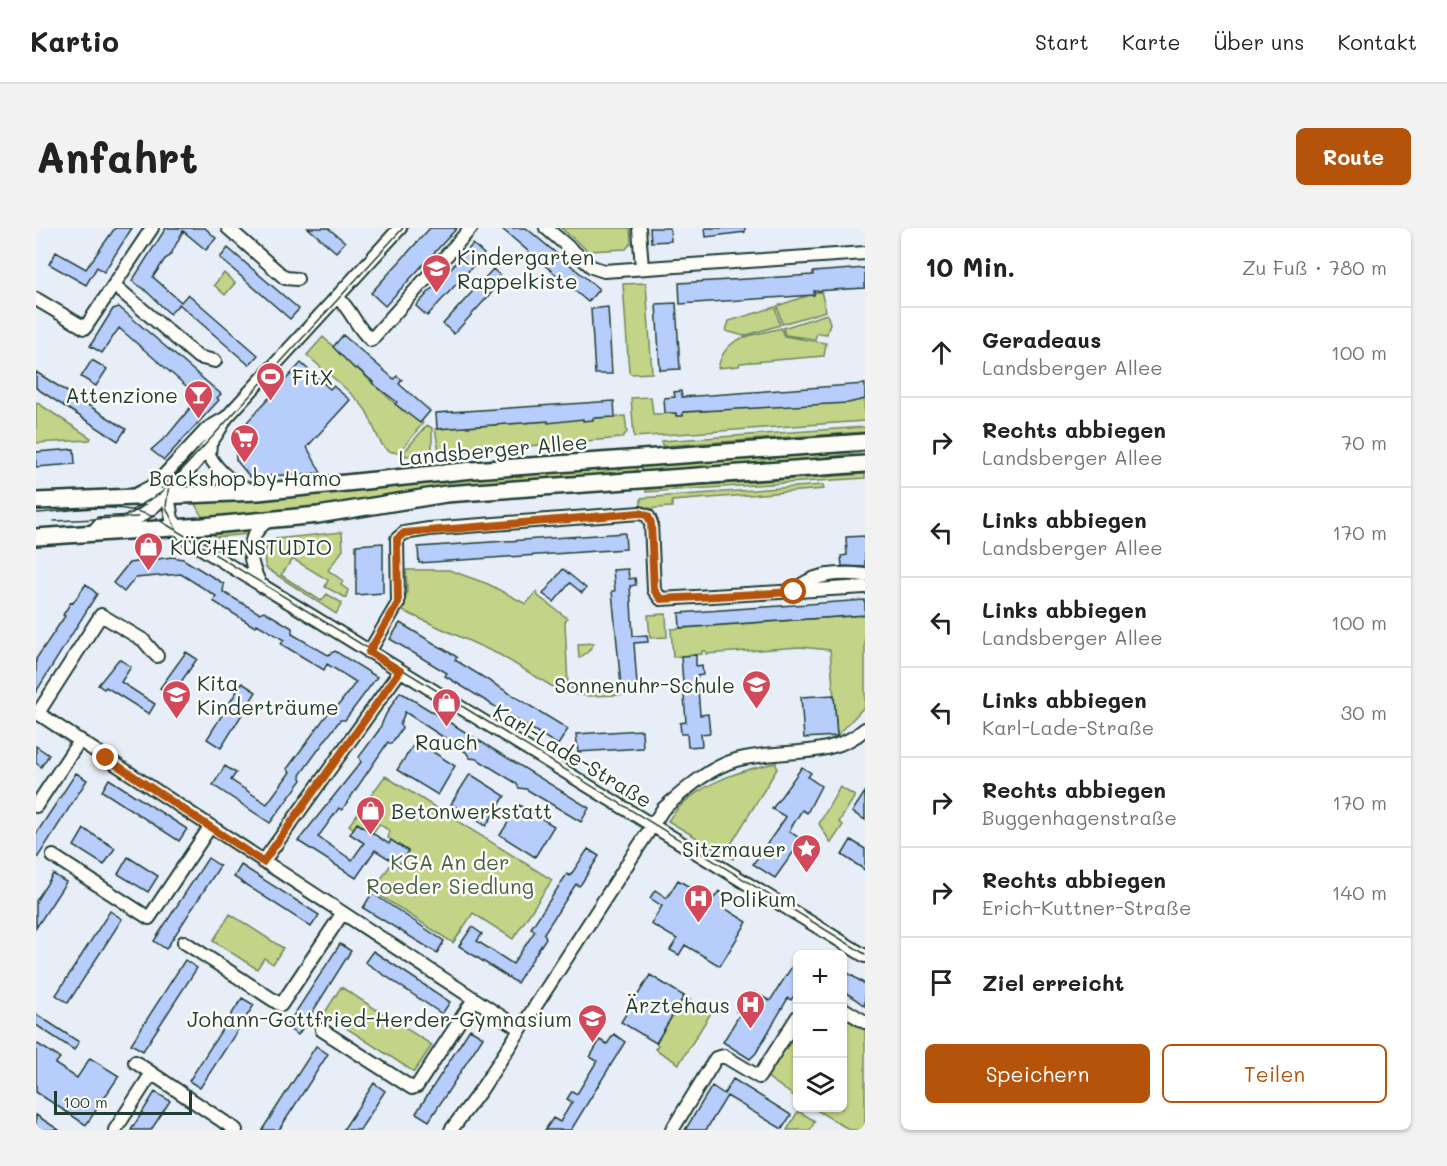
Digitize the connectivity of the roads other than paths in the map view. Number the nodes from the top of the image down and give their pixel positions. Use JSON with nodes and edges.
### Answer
{"nodes":[{"id":1,"x":152,"y":228,"type":"edge"},
{"id":2,"x":228,"y":228,"type":"edge"},
{"id":3,"x":400,"y":228,"type":"edge"},
{"id":4,"x":471,"y":228,"type":"edge"},
{"id":5,"x":546,"y":228,"type":"edge"},
{"id":6,"x":639,"y":228,"type":"edge"},
{"id":7,"x":865,"y":253,"type":"edge"},
{"id":8,"x":642,"y":268,"type":"junction"},
{"id":9,"x":297,"y":279,"type":"dead end"},
{"id":10,"x":114,"y":285,"type":"junction"},
{"id":11,"x":337,"y":297,"type":"junction"},
{"id":12,"x":36,"y":299,"type":"edge"},
{"id":13,"x":215,"y":361,"type":"dead end"},
{"id":14,"x":226,"y":418,"type":"junction"},
{"id":15,"x":865,"y":442,"type":"edge"},
{"id":16,"x":210,"y":444,"type":"junction"},
{"id":17,"x":865,"y":464,"type":"edge"},
{"id":18,"x":258,"y":492,"type":"junction"},
{"id":19,"x":168,"y":496,"type":"junction"},
{"id":20,"x":124,"y":498,"type":"junction"},
{"id":21,"x":36,"y":501,"type":"edge"},
{"id":22,"x":149,"y":509,"type":"junction"},
{"id":23,"x":270,"y":520,"type":"junction"},
{"id":24,"x":177,"y":528,"type":"junction"},
{"id":25,"x":91,"y":534,"type":"junction"},
{"id":26,"x":36,"y":537,"type":"edge"},
{"id":27,"x":865,"y":575,"type":"edge"},
{"id":28,"x":261,"y":587,"type":"junction"},
{"id":29,"x":865,"y":587,"type":"edge"},
{"id":30,"x":794,"y":592,"type":"junction"},
{"id":31,"x":369,"y":652,"type":"junction"},
{"id":32,"x":157,"y":656,"type":"dead end"},
{"id":33,"x":400,"y":671,"type":"junction"},
{"id":34,"x":37,"y":712,"type":"edge"},
{"id":35,"x":865,"y":729,"type":"edge"},
{"id":36,"x":80,"y":740,"type":"junction"},
{"id":37,"x":36,"y":806,"type":"edge"},
{"id":38,"x":653,"y":826,"type":"junction"},
{"id":39,"x":210,"y":827,"type":"junction"},
{"id":40,"x":53,"y":856,"type":"dead end"},
{"id":41,"x":263,"y":862,"type":"junction"},
{"id":42,"x":342,"y":914,"type":"junction"},
{"id":43,"x":184,"y":942,"type":"dead end"},
{"id":44,"x":865,"y":956,"type":"edge"},
{"id":45,"x":474,"y":999,"type":"junction"},
{"id":46,"x":847,"y":1011,"type":"edge"},
{"id":47,"x":865,"y":1022,"type":"edge"},
{"id":48,"x":793,"y":1024,"type":"edge"},
{"id":49,"x":520,"y":1029,"type":"junction"},
{"id":50,"x":322,"y":1030,"type":"dead end"},
{"id":51,"x":135,"y":1062,"type":"dead end"},
{"id":52,"x":155,"y":1076,"type":"junction"},
{"id":53,"x":115,"y":1130,"type":"edge"},
{"id":54,"x":236,"y":1130,"type":"edge"},
{"id":55,"x":452,"y":1130,"type":"edge"},
{"id":56,"x":672,"y":1130,"type":"edge"}],
"edges":[{"from":1,"to":10,"type":"street"},
{"from":2,"to":9,"type":"street"},
{"from":3,"to":11,"type":"street"},
{"from":4,"to":11,"type":"street"},
{"from":5,"to":8,"type":"street"},
{"from":6,"to":8,"type":"street"},
{"from":7,"to":8,"type":"street"},
{"from":10,"to":12,"type":"street"},
{"from":10,"to":13,"type":"street"},
{"from":11,"to":14,"type":"street"},
{"from":14,"to":16,"type":"street"},
{"from":14,"to":20,"type":"street"},
{"from":15,"to":18,"type":"main road","name":"Landsberger Allee"},
{"from":16,"to":18,"type":"street"},
{"from":16,"to":19,"type":"street"},
{"from":17,"to":23,"type":"main road","name":"Landsberger Allee"},
{"from":18,"to":19,"type":"main road","name":"Landsberger Allee"},
{"from":19,"to":20,"type":"main road","name":"Landsberger Allee"},
{"from":19,"to":22,"type":"street"},
{"from":19,"to":24,"type":"street"},
{"from":20,"to":21,"type":"main road","name":"Landsberger Allee"},
{"from":20,"to":22,"type":"street","name":"Landsberger Allee"},
{"from":22,"to":24,"type":"street","name":"Landsberger Allee"},
{"from":22,"to":25,"type":"street"},
{"from":23,"to":24,"type":"main road","name":"Landsberger Allee"},
{"from":23,"to":28,"type":"street"},
{"from":24,"to":25,"type":"main road","name":"Landsberger Allee"},
{"from":24,"to":28,"type":"street","name":"Karl-Lade-Straße"},
{"from":25,"to":26,"type":"main road","name":"Landsberger Allee"},
{"from":27,"to":30,"type":"street"},
{"from":28,"to":31,"type":"street","name":"Karl-Lade-Straße"},
{"from":29,"to":30,"type":"street"},
{"from":30,"to":31,"type":"street"},
{"from":31,"to":33,"type":"street","name":"Karl-Lade-Straße"},
{"from":32,"to":34,"type":"street"},
{"from":33,"to":38,"type":"street","name":"Karl-Lade-Straße"},
{"from":33,"to":41,"type":"street"},
{"from":34,"to":36,"type":"street"},
{"from":35,"to":38,"type":"street"},
{"from":36,"to":37,"type":"street"},
{"from":36,"to":39,"type":"street"},
{"from":38,"to":44,"type":"street","name":"Karl-Lade-Straße"},
{"from":38,"to":49,"type":"street"},
{"from":39,"to":40,"type":"street"},
{"from":39,"to":41,"type":"street"},
{"from":41,"to":42,"type":"street"},
{"from":42,"to":43,"type":"street"},
{"from":42,"to":45,"type":"street"},
{"from":45,"to":49,"type":"street"},
{"from":45,"to":50,"type":"street"},
{"from":46,"to":47,"type":"street"},
{"from":48,"to":56,"type":"street"},
{"from":49,"to":55,"type":"street"},
{"from":51,"to":52,"type":"street"},
{"from":52,"to":53,"type":"street"},
{"from":52,"to":54,"type":"street"}]}
